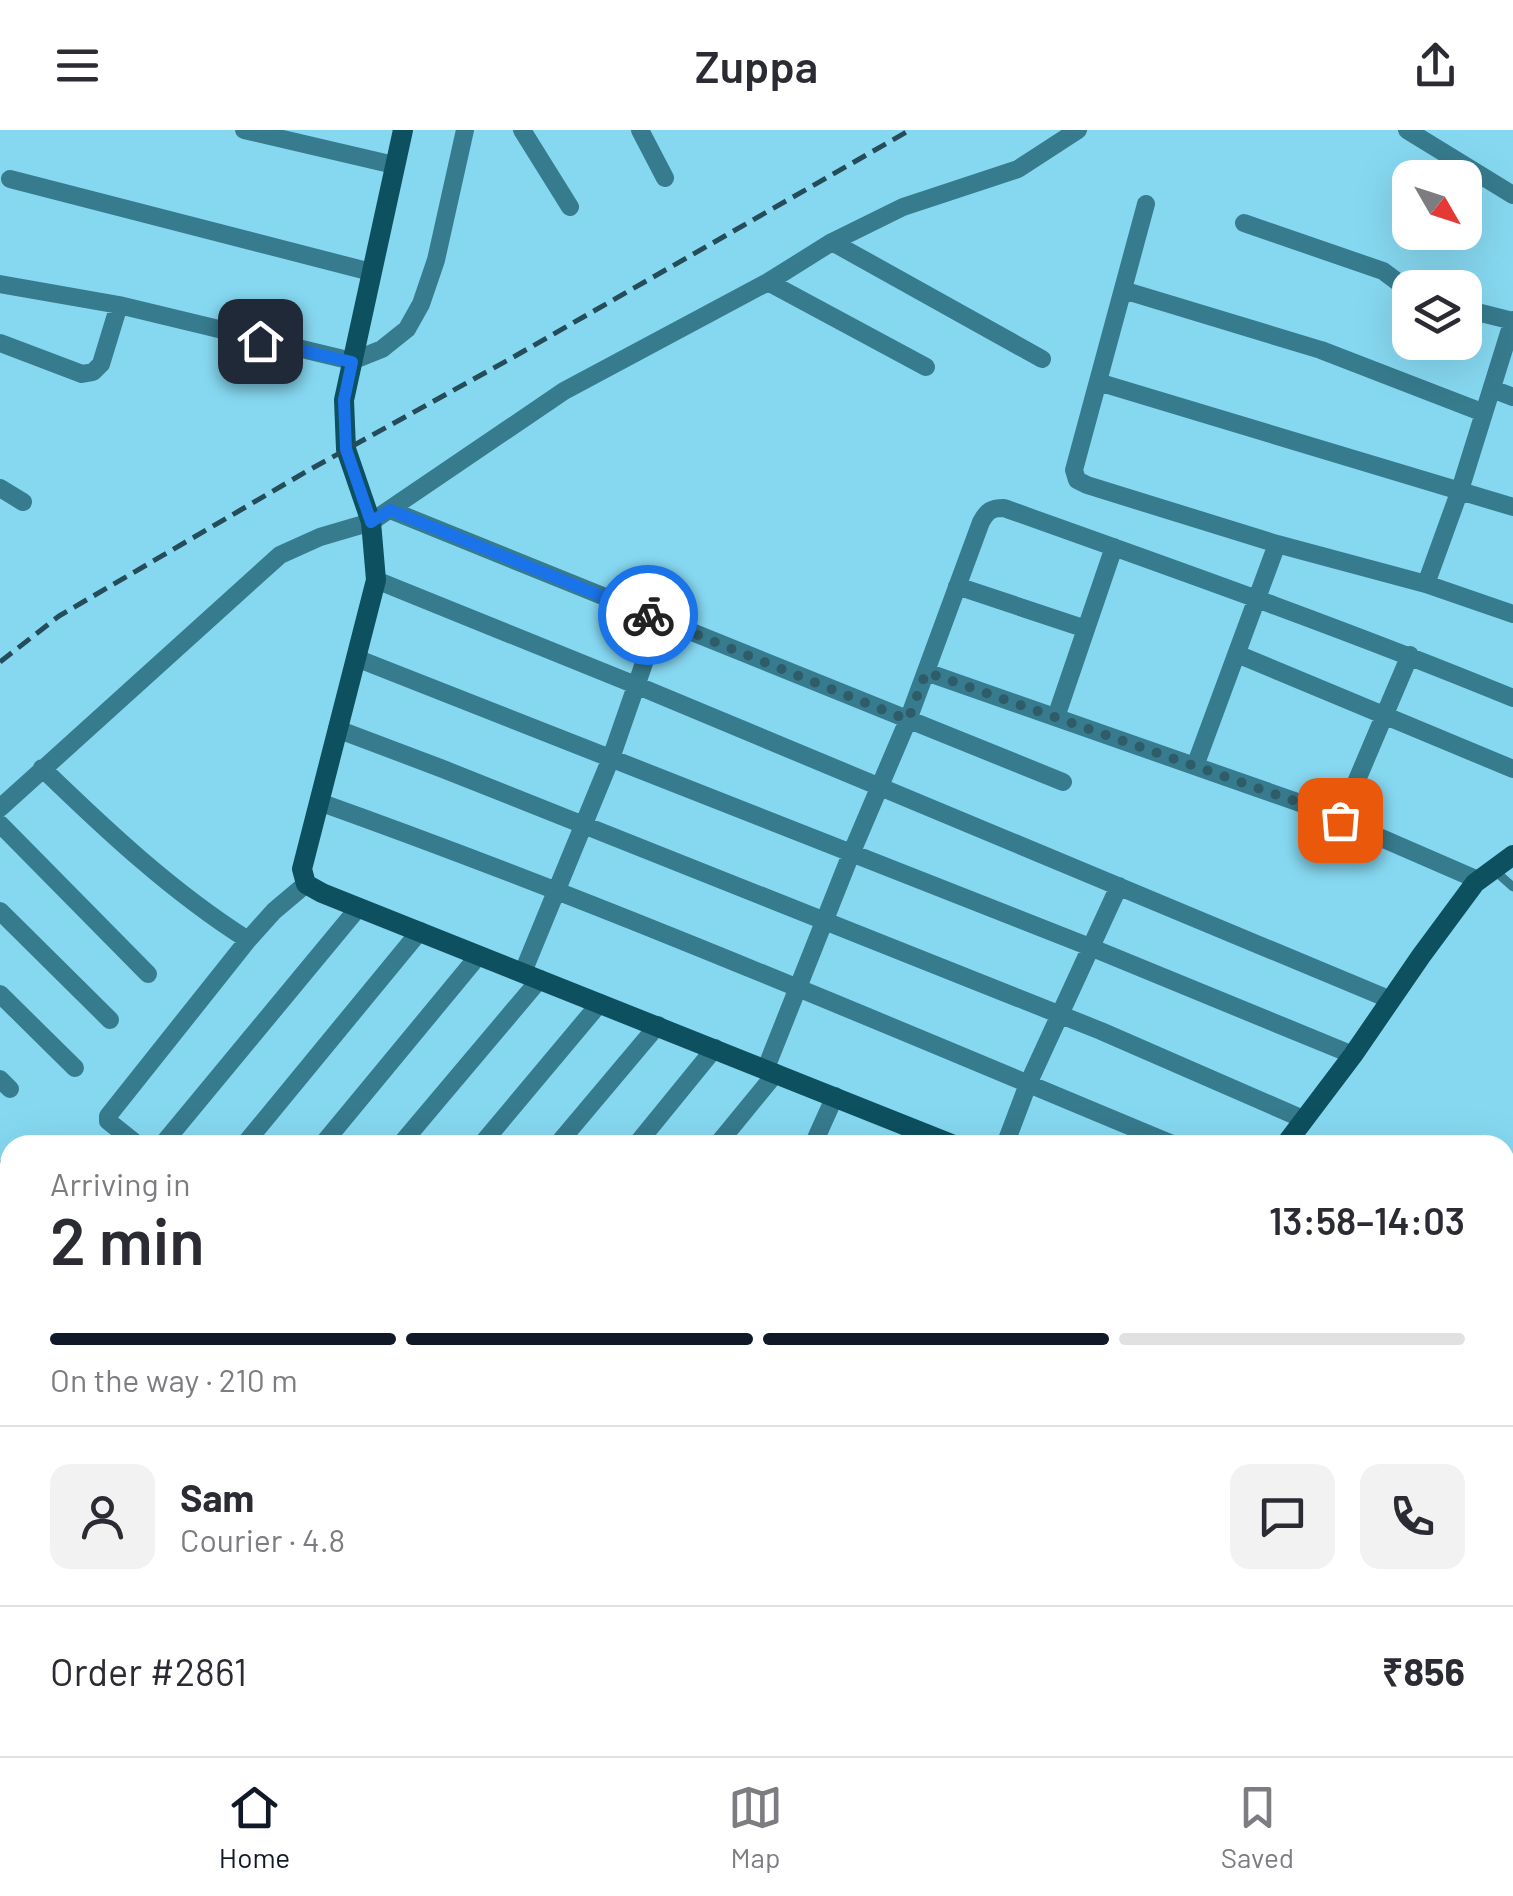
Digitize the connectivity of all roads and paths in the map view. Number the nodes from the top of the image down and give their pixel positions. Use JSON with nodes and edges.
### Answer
{"nodes":[{"id":1,"x":244,"y":130,"type":"edge"},
{"id":2,"x":403,"y":130,"type":"edge"},
{"id":3,"x":465,"y":130,"type":"edge"},
{"id":4,"x":522,"y":130,"type":"edge"},
{"id":5,"x":640,"y":130,"type":"edge"},
{"id":6,"x":1078,"y":130,"type":"edge"},
{"id":7,"x":1407,"y":130,"type":"edge"},
{"id":8,"x":394,"y":165,"type":"junction"},
{"id":9,"x":666,"y":178,"type":"dead end"},
{"id":10,"x":10,"y":179,"type":"dead end"},
{"id":11,"x":1513,"y":195,"type":"edge"},
{"id":12,"x":1146,"y":204,"type":"dead end"},
{"id":13,"x":570,"y":208,"type":"dead end"},
{"id":14,"x":1244,"y":223,"type":"dead end"},
{"id":15,"x":832,"y":242,"type":"junction"},
{"id":16,"x":371,"y":272,"type":"junction"},
{"id":17,"x":1392,"y":278,"type":"edge"},
{"id":18,"x":768,"y":282,"type":"junction"},
{"id":19,"x":0,"y":284,"type":"edge"},
{"id":20,"x":1123,"y":290,"type":"junction"},
{"id":21,"x":119,"y":304,"type":"junction"},
{"id":22,"x":1482,"y":313,"type":"edge"},
{"id":23,"x":1513,"y":321,"type":"edge"},
{"id":24,"x":0,"y":343,"type":"edge"},
{"id":25,"x":1042,"y":359,"type":"dead end"},
{"id":26,"x":352,"y":362,"type":"junction"},
{"id":27,"x":926,"y":367,"type":"dead end"},
{"id":28,"x":1098,"y":382,"type":"junction"},
{"id":29,"x":1492,"y":389,"type":"junction"},
{"id":30,"x":1513,"y":397,"type":"edge"},
{"id":31,"x":1484,"y":413,"type":"junction"},
{"id":32,"x":0,"y":488,"type":"edge"},
{"id":33,"x":1460,"y":490,"type":"junction"},
{"id":34,"x":23,"y":502,"type":"dead end"},
{"id":35,"x":1513,"y":507,"type":"edge"},
{"id":36,"x":390,"y":510,"type":"junction"},
{"id":37,"x":371,"y":522,"type":"junction"},
{"id":38,"x":1277,"y":544,"type":"junction"},
{"id":39,"x":1114,"y":547,"type":"junction"},
{"id":40,"x":376,"y":580,"type":"junction"},
{"id":41,"x":1426,"y":584,"type":"junction"},
{"id":42,"x":957,"y":586,"type":"junction"},
{"id":43,"x":1258,"y":598,"type":"junction"},
{"id":44,"x":1513,"y":614,"type":"edge"},
{"id":45,"x":660,"y":620,"type":"junction"},
{"id":46,"x":1086,"y":630,"type":"junction"},
{"id":47,"x":1237,"y":654,"type":"junction"},
{"id":48,"x":1410,"y":655,"type":"junction"},
{"id":49,"x":356,"y":658,"type":"junction"},
{"id":50,"x":926,"y":672,"type":"junction"},
{"id":51,"x":638,"y":686,"type":"junction"},
{"id":52,"x":1513,"y":698,"type":"edge"},
{"id":53,"x":1383,"y":715,"type":"junction"},
{"id":54,"x":1056,"y":717,"type":"junction"},
{"id":55,"x":908,"y":720,"type":"junction"},
{"id":56,"x":337,"y":729,"type":"junction"},
{"id":57,"x":611,"y":758,"type":"junction"},
{"id":58,"x":1195,"y":766,"type":"junction"},
{"id":59,"x":42,"y":768,"type":"junction"},
{"id":60,"x":1513,"y":769,"type":"edge"},
{"id":61,"x":1063,"y":782,"type":"dead end"},
{"id":62,"x":880,"y":786,"type":"junction"},
{"id":63,"x":318,"y":802,"type":"junction"},
{"id":64,"x":0,"y":808,"type":"edge"},
{"id":65,"x":1340,"y":820,"type":"junction"},
{"id":66,"x":0,"y":824,"type":"edge"},
{"id":67,"x":582,"y":824,"type":"junction"},
{"id":68,"x":851,"y":854,"type":"junction"},
{"id":69,"x":1513,"y":855,"type":"edge"},
{"id":70,"x":1486,"y":875,"type":"junction"},
{"id":71,"x":306,"y":884,"type":"junction"},
{"id":72,"x":1119,"y":886,"type":"junction"},
{"id":73,"x":1513,"y":887,"type":"edge"},
{"id":74,"x":555,"y":892,"type":"junction"},
{"id":75,"x":359,"y":907,"type":"junction"},
{"id":76,"x":0,"y":911,"type":"edge"},
{"id":77,"x":826,"y":920,"type":"junction"},
{"id":78,"x":420,"y":931,"type":"junction"},
{"id":79,"x":248,"y":940,"type":"junction"},
{"id":80,"x":1090,"y":947,"type":"junction"},
{"id":81,"x":479,"y":955,"type":"junction"},
{"id":82,"x":148,"y":974,"type":"dead end"},
{"id":83,"x":531,"y":975,"type":"junction"},
{"id":84,"x":798,"y":988,"type":"junction"},
{"id":85,"x":0,"y":994,"type":"edge"},
{"id":86,"x":1391,"y":1000,"type":"junction"},
{"id":87,"x":600,"y":1003,"type":"junction"},
{"id":88,"x":1058,"y":1014,"type":"junction"},
{"id":89,"x":110,"y":1020,"type":"dead end"},
{"id":90,"x":658,"y":1026,"type":"junction"},
{"id":91,"x":715,"y":1048,"type":"junction"},
{"id":92,"x":1354,"y":1055,"type":"junction"},
{"id":93,"x":75,"y":1068,"type":"dead end"},
{"id":94,"x":771,"y":1070,"type":"junction"},
{"id":95,"x":1028,"y":1084,"type":"junction"},
{"id":96,"x":835,"y":1096,"type":"junction"},
{"id":97,"x":1303,"y":1119,"type":"junction"},
{"id":98,"x":126,"y":1135,"type":"edge"},
{"id":99,"x":170,"y":1135,"type":"edge"},
{"id":100,"x":252,"y":1135,"type":"edge"},
{"id":101,"x":330,"y":1135,"type":"edge"},
{"id":102,"x":408,"y":1135,"type":"edge"},
{"id":103,"x":489,"y":1135,"type":"edge"},
{"id":104,"x":565,"y":1135,"type":"edge"},
{"id":105,"x":644,"y":1135,"type":"edge"},
{"id":106,"x":725,"y":1135,"type":"edge"},
{"id":107,"x":817,"y":1135,"type":"edge"},
{"id":108,"x":930,"y":1135,"type":"edge"},
{"id":109,"x":1009,"y":1135,"type":"edge"},
{"id":110,"x":1151,"y":1135,"type":"edge"},
{"id":111,"x":1292,"y":1135,"type":"edge"}],
"edges":[{"from":1,"to":8,"type":"street"},
{"from":2,"to":8,"type":"street"},
{"from":3,"to":26,"type":"street"},
{"from":4,"to":13,"type":"street"},
{"from":5,"to":9,"type":"street"},
{"from":6,"to":15,"type":"street"},
{"from":7,"to":11,"type":"street"},
{"from":8,"to":16,"type":"street"},
{"from":10,"to":16,"type":"street"},
{"from":12,"to":20,"type":"street"},
{"from":14,"to":17,"type":"street"},
{"from":15,"to":18,"type":"street"},
{"from":15,"to":25,"type":"street"},
{"from":16,"to":26,"type":"street"},
{"from":18,"to":27,"type":"street"},
{"from":18,"to":36,"type":"street"},
{"from":19,"to":21,"type":"street"},
{"from":20,"to":28,"type":"street"},
{"from":20,"to":31,"type":"street"},
{"from":21,"to":24,"type":"street"},
{"from":21,"to":26,"type":"street"},
{"from":22,"to":23,"type":"street"},
{"from":23,"to":29,"type":"street"},
{"from":26,"to":37,"type":"street"},
{"from":28,"to":33,"type":"street"},
{"from":28,"to":38,"type":"street"},
{"from":29,"to":30,"type":"street"},
{"from":29,"to":31,"type":"street"},
{"from":31,"to":33,"type":"street"},
{"from":32,"to":34,"type":"street"},
{"from":33,"to":35,"type":"street"},
{"from":33,"to":41,"type":"street"},
{"from":36,"to":37,"type":"street"},
{"from":36,"to":45,"type":"street"},
{"from":37,"to":40,"type":"street"},
{"from":37,"to":59,"type":"street"},
{"from":38,"to":41,"type":"street"},
{"from":38,"to":43,"type":"street"},
{"from":39,"to":42,"type":"street"},
{"from":39,"to":43,"type":"street"},
{"from":39,"to":46,"type":"street"},
{"from":40,"to":49,"type":"street"},
{"from":40,"to":51,"type":"street"},
{"from":41,"to":44,"type":"street"},
{"from":42,"to":46,"type":"street"},
{"from":42,"to":50,"type":"street"},
{"from":43,"to":47,"type":"street"},
{"from":43,"to":48,"type":"street"},
{"from":45,"to":51,"type":"street"},
{"from":45,"to":55,"type":"street"},
{"from":46,"to":54,"type":"street"},
{"from":47,"to":53,"type":"street"},
{"from":47,"to":58,"type":"street"},
{"from":48,"to":52,"type":"street"},
{"from":48,"to":53,"type":"street"},
{"from":49,"to":56,"type":"street"},
{"from":49,"to":57,"type":"street"},
{"from":50,"to":54,"type":"street"},
{"from":50,"to":55,"type":"street"},
{"from":51,"to":57,"type":"street"},
{"from":51,"to":62,"type":"street"},
{"from":53,"to":60,"type":"street"},
{"from":53,"to":65,"type":"street"},
{"from":54,"to":58,"type":"street"},
{"from":55,"to":61,"type":"street"},
{"from":55,"to":62,"type":"street"},
{"from":56,"to":63,"type":"street"},
{"from":56,"to":67,"type":"street"},
{"from":57,"to":67,"type":"street"},
{"from":57,"to":68,"type":"street"},
{"from":58,"to":65,"type":"street"},
{"from":59,"to":64,"type":"street"},
{"from":59,"to":79,"type":"street"},
{"from":62,"to":68,"type":"street"},
{"from":62,"to":72,"type":"street"},
{"from":63,"to":71,"type":"street"},
{"from":63,"to":74,"type":"street"},
{"from":65,"to":70,"type":"street"},
{"from":66,"to":82,"type":"street"},
{"from":67,"to":74,"type":"street"},
{"from":67,"to":77,"type":"street"},
{"from":68,"to":77,"type":"street"},
{"from":68,"to":80,"type":"street"},
{"from":69,"to":70,"type":"street"},
{"from":70,"to":73,"type":"lane"},
{"from":70,"to":86,"type":"street"},
{"from":71,"to":75,"type":"street"},
{"from":71,"to":79,"type":"street"},
{"from":72,"to":80,"type":"street"},
{"from":72,"to":86,"type":"street"},
{"from":74,"to":83,"type":"street"},
{"from":74,"to":84,"type":"street"},
{"from":75,"to":78,"type":"street"},
{"from":75,"to":99,"type":"street"},
{"from":76,"to":89,"type":"street"},
{"from":77,"to":84,"type":"street"},
{"from":77,"to":88,"type":"street"},
{"from":78,"to":81,"type":"street"},
{"from":78,"to":100,"type":"street"},
{"from":79,"to":98,"type":"street"},
{"from":80,"to":88,"type":"street"},
{"from":80,"to":92,"type":"street"},
{"from":81,"to":83,"type":"street"},
{"from":81,"to":101,"type":"street"},
{"from":83,"to":87,"type":"street"},
{"from":83,"to":102,"type":"street"},
{"from":84,"to":94,"type":"street"},
{"from":84,"to":95,"type":"street"},
{"from":85,"to":93,"type":"street"},
{"from":86,"to":92,"type":"street"},
{"from":87,"to":90,"type":"street"},
{"from":87,"to":103,"type":"street"},
{"from":88,"to":95,"type":"street"},
{"from":88,"to":97,"type":"street"},
{"from":90,"to":91,"type":"street"},
{"from":90,"to":104,"type":"street"},
{"from":91,"to":94,"type":"street"},
{"from":91,"to":105,"type":"street"},
{"from":92,"to":97,"type":"street"},
{"from":94,"to":96,"type":"street"},
{"from":94,"to":106,"type":"street"},
{"from":95,"to":109,"type":"street"},
{"from":95,"to":110,"type":"street"},
{"from":96,"to":107,"type":"street"},
{"from":96,"to":108,"type":"street"},
{"from":97,"to":111,"type":"street"}]}
